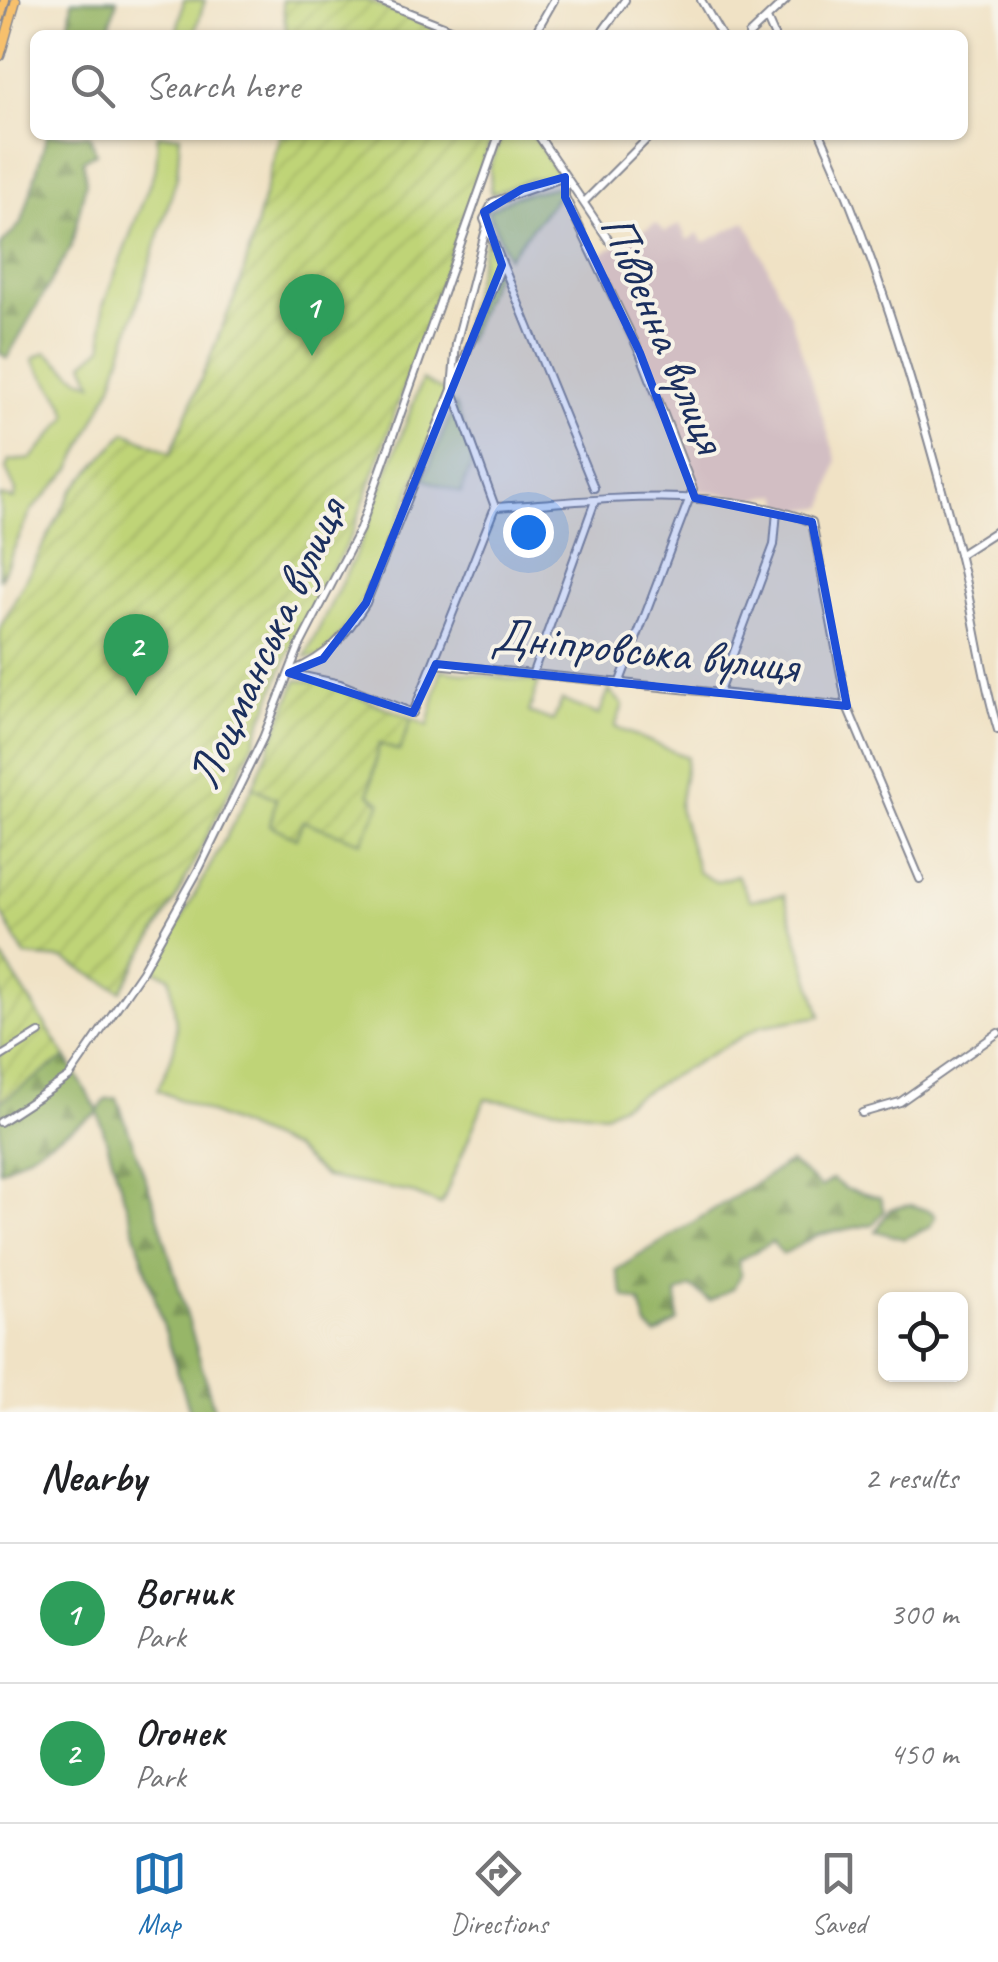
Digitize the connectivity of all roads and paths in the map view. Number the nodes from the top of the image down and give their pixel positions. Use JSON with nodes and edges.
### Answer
{"nodes":[{"id":1,"x":5,"y":0,"type":"edge"},
{"id":2,"x":16,"y":0,"type":"edge"},
{"id":3,"x":378,"y":0,"type":"edge"},
{"id":4,"x":554,"y":0,"type":"edge"},
{"id":5,"x":626,"y":0,"type":"edge"},
{"id":6,"x":701,"y":0,"type":"edge"},
{"id":7,"x":786,"y":0,"type":"edge"},
{"id":8,"x":0,"y":18,"type":"edge"},
{"id":9,"x":767,"y":20,"type":"junction"},
{"id":10,"x":453,"y":30,"type":"edge"},
{"id":11,"x":537,"y":30,"type":"edge"},
{"id":12,"x":604,"y":30,"type":"edge"},
{"id":13,"x":717,"y":30,"type":"edge"},
{"id":14,"x":755,"y":30,"type":"edge"},
{"id":15,"x":772,"y":30,"type":"edge"},
{"id":16,"x":0,"y":56,"type":"edge"},
{"id":17,"x":497,"y":140,"type":"edge"},
{"id":18,"x":541,"y":140,"type":"edge"},
{"id":19,"x":646,"y":140,"type":"edge"},
{"id":20,"x":823,"y":140,"type":"edge"},
{"id":21,"x":565,"y":177,"type":"junction"},
{"id":22,"x":480,"y":188,"type":"junction"},
{"id":23,"x":585,"y":201,"type":"junction"},
{"id":24,"x":493,"y":202,"type":"junction"},
{"id":25,"x":486,"y":229,"type":"junction"},
{"id":26,"x":610,"y":242,"type":"dead end"},
{"id":27,"x":502,"y":265,"type":"junction"},
{"id":28,"x":452,"y":388,"type":"junction"},
{"id":29,"x":594,"y":488,"type":"dead end"},
{"id":30,"x":693,"y":499,"type":"junction"},
{"id":31,"x":595,"y":501,"type":"junction"},
{"id":32,"x":495,"y":507,"type":"junction"},
{"id":33,"x":776,"y":510,"type":"junction"},
{"id":34,"x":998,"y":530,"type":"edge"},
{"id":35,"x":960,"y":555,"type":"junction"},
{"id":36,"x":436,"y":664,"type":"junction"},
{"id":37,"x":289,"y":673,"type":"junction"},
{"id":38,"x":532,"y":675,"type":"junction"},
{"id":39,"x":620,"y":684,"type":"junction"},
{"id":40,"x":718,"y":692,"type":"junction"},
{"id":41,"x":847,"y":706,"type":"junction"},
{"id":42,"x":998,"y":730,"type":"edge"},
{"id":43,"x":920,"y":878,"type":"dead end"},
{"id":44,"x":39,"y":1033,"type":"dead end"},
{"id":45,"x":998,"y":1033,"type":"edge"},
{"id":46,"x":0,"y":1058,"type":"edge"},
{"id":47,"x":862,"y":1112,"type":"dead end"},
{"id":48,"x":0,"y":1122,"type":"edge"}],
"edges":[{"from":1,"to":8,"type":"main road"},
{"from":2,"to":16,"type":"main road"},
{"from":3,"to":10,"type":"street"},
{"from":4,"to":11,"type":"street"},
{"from":5,"to":12,"type":"street"},
{"from":6,"to":13,"type":"street"},
{"from":7,"to":9,"type":"street"},
{"from":9,"to":14,"type":"street"},
{"from":9,"to":15,"type":"street"},
{"from":17,"to":22,"type":"street","name":"Лоцманська вулиця"},
{"from":18,"to":21,"type":"street"},
{"from":19,"to":23,"type":"street"},
{"from":20,"to":35,"type":"street"},
{"from":21,"to":23,"type":"street"},
{"from":21,"to":24,"type":"street"},
{"from":21,"to":30,"type":"street","name":"Південна вулиця"},
{"from":22,"to":24,"type":"street"},
{"from":22,"to":37,"type":"street","name":"Лоцманська вулиця"},
{"from":23,"to":26,"type":"street"},
{"from":24,"to":25,"type":"street"},
{"from":25,"to":27,"type":"street"},
{"from":25,"to":28,"type":"street"},
{"from":27,"to":28,"type":"street"},
{"from":27,"to":29,"type":"street"},
{"from":28,"to":32,"type":"street"},
{"from":28,"to":37,"type":"street"},
{"from":30,"to":31,"type":"street"},
{"from":30,"to":33,"type":"street"},
{"from":30,"to":39,"type":"street"},
{"from":31,"to":32,"type":"street"},
{"from":31,"to":38,"type":"street"},
{"from":32,"to":36,"type":"street"},
{"from":33,"to":40,"type":"street"},
{"from":33,"to":41,"type":"street"},
{"from":34,"to":35,"type":"street"},
{"from":35,"to":42,"type":"street"},
{"from":36,"to":37,"type":"street"},
{"from":36,"to":38,"type":"street","name":"Дніпровська вулиця"},
{"from":37,"to":48,"type":"street","name":"Лоцманська вулиця"},
{"from":38,"to":39,"type":"street","name":"Дніпровська вулиця"},
{"from":39,"to":40,"type":"street","name":"Дніпровська вулиця"},
{"from":40,"to":41,"type":"street","name":"Дніпровська вулиця"},
{"from":41,"to":43,"type":"street"},
{"from":44,"to":46,"type":"street"},
{"from":45,"to":47,"type":"street"}]}
